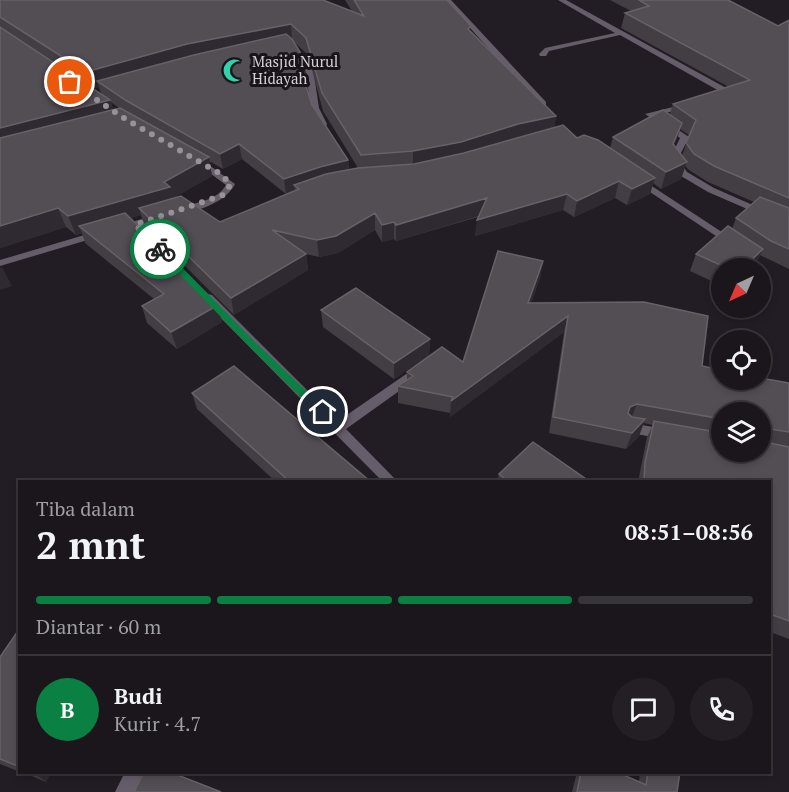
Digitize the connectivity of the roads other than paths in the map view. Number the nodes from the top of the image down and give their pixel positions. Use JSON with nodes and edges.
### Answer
{"nodes":[{"id":1,"x":448,"y":0,"type":"edge"},
{"id":2,"x":561,"y":0,"type":"edge"},
{"id":3,"x":622,"y":33,"type":"junction"},
{"id":4,"x":284,"y":42,"type":"edge"},
{"id":5,"x":543,"y":54,"type":"dead end"},
{"id":6,"x":710,"y":100,"type":"edge"},
{"id":7,"x":543,"y":104,"type":"edge"},
{"id":8,"x":690,"y":105,"type":"edge"},
{"id":9,"x":329,"y":135,"type":"edge"},
{"id":10,"x":191,"y":156,"type":"edge"},
{"id":11,"x":628,"y":173,"type":"edge"},
{"id":12,"x":789,"y":224,"type":"edge"},
{"id":13,"x":135,"y":225,"type":"junction"},
{"id":14,"x":147,"y":237,"type":"edge"},
{"id":15,"x":743,"y":250,"type":"edge"},
{"id":16,"x":0,"y":264,"type":"edge"},
{"id":17,"x":202,"y":292,"type":"edge"},
{"id":18,"x":427,"y":366,"type":"edge"},
{"id":19,"x":339,"y":427,"type":"junction"},
{"id":20,"x":630,"y":428,"type":"edge"},
{"id":21,"x":676,"y":436,"type":"edge"},
{"id":22,"x":390,"y":480,"type":"edge"},
{"id":23,"x":134,"y":774,"type":"edge"},
{"id":24,"x":124,"y":792,"type":"edge"}],
"edges":[{"from":1,"to":7,"type":"street"},
{"from":2,"to":3,"type":"street"},
{"from":3,"to":5,"type":"street"},
{"from":3,"to":6,"type":"street"},
{"from":4,"to":9,"type":"street"},
{"from":8,"to":12,"type":"street"},
{"from":10,"to":13,"type":"street"},
{"from":11,"to":15,"type":"street"},
{"from":13,"to":14,"type":"street"},
{"from":13,"to":16,"type":"street"},
{"from":17,"to":19,"type":"street"},
{"from":18,"to":19,"type":"street"},
{"from":19,"to":22,"type":"street"},
{"from":20,"to":21,"type":"street"},
{"from":23,"to":24,"type":"street"}]}
